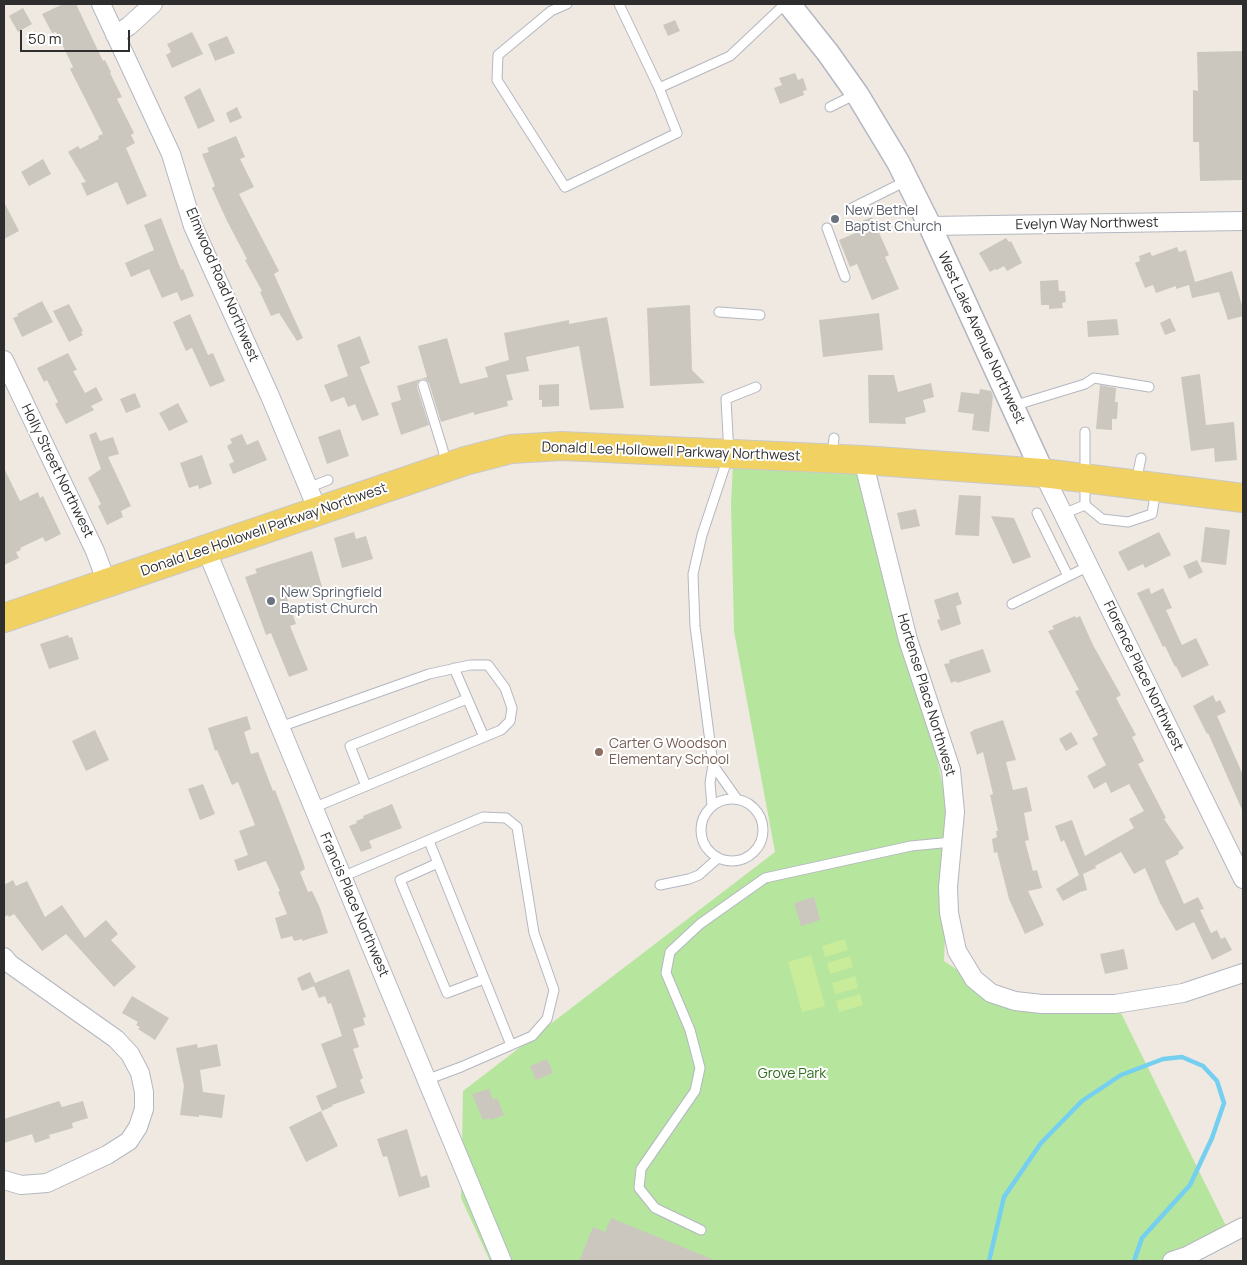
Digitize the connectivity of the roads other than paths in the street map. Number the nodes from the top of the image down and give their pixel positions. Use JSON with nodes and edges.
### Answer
{"nodes":[{"id":1,"x":101,"y":4,"type":"edge"},
{"id":2,"x":152,"y":4,"type":"edge"},
{"id":3,"x":567,"y":4,"type":"edge"},
{"id":4,"x":619,"y":4,"type":"edge"},
{"id":5,"x":787,"y":4,"type":"edge"},
{"id":6,"x":116,"y":35,"type":"junction"},
{"id":7,"x":659,"y":88,"type":"junction"},
{"id":8,"x":856,"y":94,"type":"junction"},
{"id":9,"x":830,"y":107,"type":"dead end"},
{"id":10,"x":907,"y":181,"type":"junction"},
{"id":11,"x":852,"y":208,"type":"dead end"},
{"id":12,"x":1243,"y":221,"type":"edge"},
{"id":13,"x":930,"y":226,"type":"junction"},
{"id":14,"x":826,"y":228,"type":"dead end"},
{"id":15,"x":845,"y":277,"type":"dead end"},
{"id":16,"x":719,"y":312,"type":"dead end"},
{"id":17,"x":760,"y":314,"type":"dead end"},
{"id":18,"x":4,"y":360,"type":"edge"},
{"id":19,"x":423,"y":385,"type":"dead end"},
{"id":20,"x":756,"y":387,"type":"dead end"},
{"id":21,"x":1149,"y":387,"type":"dead end"},
{"id":22,"x":1012,"y":406,"type":"junction"},
{"id":23,"x":1085,"y":432,"type":"dead end"},
{"id":24,"x":729,"y":454,"type":"junction"},
{"id":25,"x":1142,"y":458,"type":"dead end"},
{"id":26,"x":863,"y":460,"type":"junction"},
{"id":27,"x":446,"y":467,"type":"junction"},
{"id":28,"x":1043,"y":473,"type":"junction"},
{"id":29,"x":1085,"y":478,"type":"junction"},
{"id":30,"x":328,"y":480,"type":"dead end"},
{"id":31,"x":1146,"y":486,"type":"junction"},
{"id":32,"x":1243,"y":498,"type":"edge"},
{"id":33,"x":313,"y":500,"type":"junction"},
{"id":34,"x":1085,"y":505,"type":"junction"},
{"id":35,"x":1038,"y":513,"type":"dead end"},
{"id":36,"x":1063,"y":514,"type":"junction"},
{"id":37,"x":206,"y":549,"type":"junction"},
{"id":38,"x":1089,"y":566,"type":"junction"},
{"id":39,"x":1068,"y":576,"type":"junction"},
{"id":40,"x":107,"y":582,"type":"junction"},
{"id":41,"x":1012,"y":604,"type":"dead end"},
{"id":42,"x":4,"y":618,"type":"edge"},
{"id":43,"x":454,"y":668,"type":"junction"},
{"id":44,"x":467,"y":699,"type":"junction"},
{"id":45,"x":280,"y":727,"type":"junction"},
{"id":46,"x":484,"y":737,"type":"junction"},
{"id":47,"x":713,"y":765,"type":"junction"},
{"id":48,"x":366,"y":786,"type":"junction"},
{"id":49,"x":738,"y":799,"type":"junction"},
{"id":50,"x":712,"y":806,"type":"junction"},
{"id":51,"x":314,"y":808,"type":"junction"},
{"id":52,"x":429,"y":841,"type":"junction"},
{"id":53,"x":952,"y":842,"type":"junction"},
{"id":54,"x":718,"y":858,"type":"junction"},
{"id":55,"x":438,"y":863,"type":"junction"},
{"id":56,"x":342,"y":877,"type":"junction"},
{"id":57,"x":1243,"y":879,"type":"edge"},
{"id":58,"x":660,"y":886,"type":"dead end"},
{"id":59,"x":4,"y":958,"type":"edge"},
{"id":60,"x":1243,"y":973,"type":"edge"},
{"id":61,"x":484,"y":979,"type":"junction"},
{"id":62,"x":511,"y":1045,"type":"junction"},
{"id":63,"x":426,"y":1080,"type":"junction"},
{"id":64,"x":4,"y":1180,"type":"edge"},
{"id":65,"x":1243,"y":1227,"type":"edge"},
{"id":66,"x":701,"y":1230,"type":"dead end"},
{"id":67,"x":502,"y":1261,"type":"edge"},
{"id":68,"x":1172,"y":1261,"type":"edge"}],
"edges":[{"from":1,"to":6,"type":"street","name":"Elmwood Road Northwest"},
{"from":2,"to":6,"type":"street"},
{"from":3,"to":7,"type":"lane"},
{"from":4,"to":7,"type":"lane"},
{"from":5,"to":7,"type":"lane"},
{"from":5,"to":8,"type":"street","name":"West Lake Avenue Northwest"},
{"from":6,"to":33,"type":"street","name":"Elmwood Road Northwest"},
{"from":8,"to":9,"type":"lane"},
{"from":8,"to":10,"type":"street","name":"West Lake Avenue Northwest"},
{"from":10,"to":11,"type":"lane"},
{"from":10,"to":13,"type":"street","name":"West Lake Avenue Northwest"},
{"from":12,"to":13,"type":"street","name":"Evelyn Way Northwest"},
{"from":13,"to":22,"type":"street","name":"West Lake Avenue Northwest"},
{"from":14,"to":15,"type":"lane"},
{"from":16,"to":17,"type":"lane"},
{"from":18,"to":40,"type":"street","name":"Holly Street Northwest"},
{"from":19,"to":27,"type":"lane"},
{"from":20,"to":24,"type":"lane"},
{"from":21,"to":22,"type":"lane"},
{"from":22,"to":28,"type":"street","name":"West Lake Avenue Northwest"},
{"from":23,"to":29,"type":"lane"},
{"from":24,"to":26,"type":"main road","name":"Donald Lee Hollowell Parkway Northwest"},
{"from":24,"to":27,"type":"main road","name":"Donald Lee Hollowell Parkway Northwest"},
{"from":24,"to":47,"type":"lane"},
{"from":25,"to":31,"type":"lane"},
{"from":26,"to":28,"type":"main road","name":"Donald Lee Hollowell Parkway Northwest"},
{"from":26,"to":53,"type":"street","name":"Hortense Place Northwest"},
{"from":27,"to":33,"type":"main road","name":"Donald Lee Hollowell Parkway Northwest"},
{"from":28,"to":29,"type":"main road","name":"Donald Lee Hollowell Parkway Northwest"},
{"from":28,"to":36,"type":"street","name":"Florence Place Northwest"},
{"from":29,"to":31,"type":"main road","name":"Donald Lee Hollowell Parkway Northwest"},
{"from":29,"to":34,"type":"lane"},
{"from":30,"to":33,"type":"lane"},
{"from":31,"to":32,"type":"main road","name":"Donald Lee Hollowell Parkway Northwest"},
{"from":31,"to":34,"type":"lane"},
{"from":33,"to":37,"type":"main road","name":"Donald Lee Hollowell Parkway Northwest"},
{"from":34,"to":36,"type":"lane"},
{"from":35,"to":39,"type":"lane"},
{"from":36,"to":38,"type":"street","name":"Florence Place Northwest"},
{"from":37,"to":40,"type":"main road","name":"Donald Lee Hollowell Parkway Northwest"},
{"from":37,"to":45,"type":"street","name":"Francis Place Northwest"},
{"from":38,"to":39,"type":"lane"},
{"from":38,"to":57,"type":"street","name":"Florence Place Northwest"},
{"from":39,"to":41,"type":"lane"},
{"from":40,"to":42,"type":"main road","name":"Donald Lee Hollowell Parkway Northwest"},
{"from":43,"to":44,"type":"lane"},
{"from":43,"to":45,"type":"lane"},
{"from":43,"to":46,"type":"lane"},
{"from":44,"to":46,"type":"lane"},
{"from":44,"to":48,"type":"lane"},
{"from":45,"to":51,"type":"street","name":"Francis Place Northwest"},
{"from":46,"to":48,"type":"lane"},
{"from":47,"to":49,"type":"lane"},
{"from":47,"to":50,"type":"lane"},
{"from":48,"to":51,"type":"lane"},
{"from":49,"to":50,"type":"lane"},
{"from":49,"to":54,"type":"lane"},
{"from":50,"to":54,"type":"lane"},
{"from":51,"to":56,"type":"street","name":"Francis Place Northwest"},
{"from":52,"to":55,"type":"lane"},
{"from":52,"to":56,"type":"lane"},
{"from":52,"to":62,"type":"lane"},
{"from":53,"to":60,"type":"street","name":"Hortense Place Northwest"},
{"from":53,"to":66,"type":"lane"},
{"from":54,"to":58,"type":"lane"},
{"from":55,"to":61,"type":"lane"},
{"from":55,"to":61,"type":"lane"},
{"from":56,"to":63,"type":"street","name":"Francis Place Northwest"},
{"from":59,"to":64,"type":"street"},
{"from":61,"to":62,"type":"lane"},
{"from":62,"to":63,"type":"lane"},
{"from":63,"to":67,"type":"street","name":"Francis Place Northwest"},
{"from":65,"to":68,"type":"street"}]}
